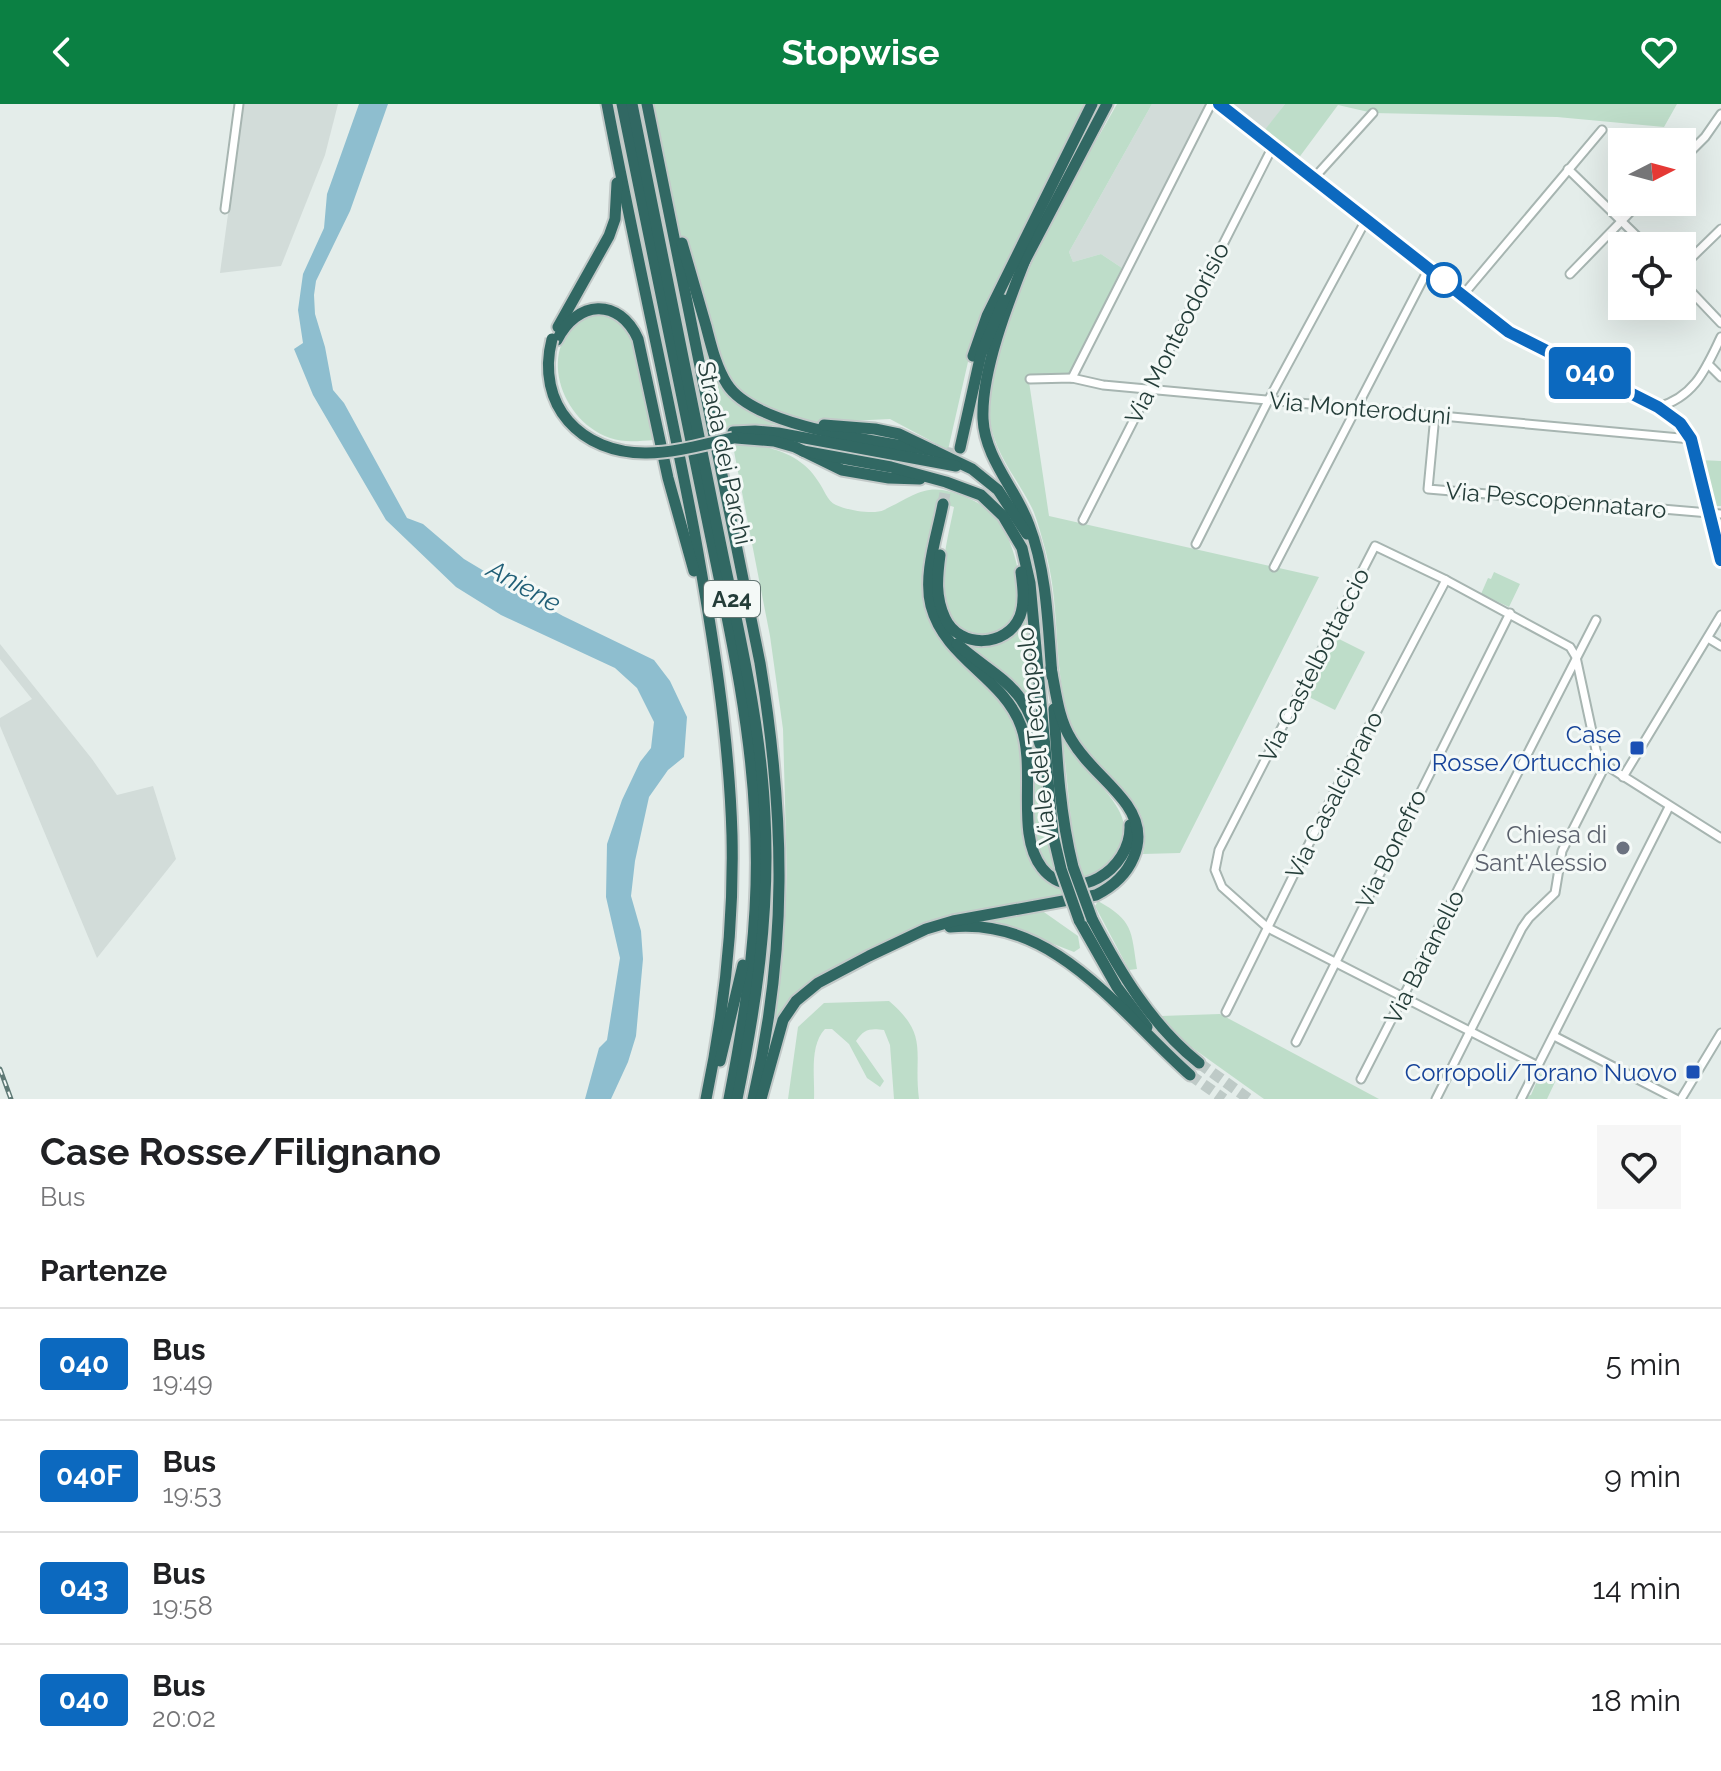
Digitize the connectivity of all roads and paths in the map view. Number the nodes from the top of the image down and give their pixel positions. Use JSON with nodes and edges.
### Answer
{"nodes":[{"id":1,"x":239,"y":104,"type":"edge"},
{"id":2,"x":607,"y":104,"type":"edge"},
{"id":3,"x":622,"y":104,"type":"edge"},
{"id":4,"x":632,"y":104,"type":"edge"},
{"id":5,"x":647,"y":104,"type":"edge"},
{"id":6,"x":1092,"y":104,"type":"edge"},
{"id":7,"x":1107,"y":104,"type":"edge"},
{"id":8,"x":1211,"y":104,"type":"edge"},
{"id":9,"x":1219,"y":104,"type":"edge"},
{"id":10,"x":1373,"y":113,"type":"dead end"},
{"id":11,"x":1721,"y":114,"type":"edge"},
{"id":12,"x":611,"y":122,"type":"junction"},
{"id":13,"x":1602,"y":130,"type":"dead end"},
{"id":14,"x":1273,"y":146,"type":"junction"},
{"id":15,"x":1696,"y":146,"type":"edge"},
{"id":16,"x":1568,"y":169,"type":"junction"},
{"id":17,"x":662,"y":173,"type":"junction"},
{"id":18,"x":1314,"y":178,"type":"junction"},
{"id":19,"x":225,"y":209,"type":"dead end"},
{"id":20,"x":1626,"y":216,"type":"edge"},
{"id":21,"x":1367,"y":218,"type":"junction"},
{"id":22,"x":1621,"y":221,"type":"junction"},
{"id":23,"x":1721,"y":229,"type":"edge"},
{"id":24,"x":1632,"y":232,"type":"edge"},
{"id":25,"x":1696,"y":253,"type":"edge"},
{"id":26,"x":1025,"y":260,"type":"junction"},
{"id":27,"x":1429,"y":268,"type":"junction"},
{"id":28,"x":1570,"y":274,"type":"dead end"},
{"id":29,"x":1463,"y":295,"type":"junction"},
{"id":30,"x":1696,"y":297,"type":"edge"},
{"id":31,"x":1721,"y":323,"type":"edge"},
{"id":32,"x":1721,"y":337,"type":"edge"},
{"id":33,"x":555,"y":339,"type":"junction"},
{"id":34,"x":1708,"y":364,"type":"junction"},
{"id":35,"x":1721,"y":377,"type":"edge"},
{"id":36,"x":1072,"y":378,"type":"junction"},
{"id":37,"x":1030,"y":379,"type":"dead end"},
{"id":38,"x":1149,"y":388,"type":"junction"},
{"id":39,"x":1269,"y":399,"type":"junction"},
{"id":40,"x":1658,"y":407,"type":"junction"},
{"id":41,"x":1358,"y":408,"type":"junction"},
{"id":42,"x":1435,"y":415,"type":"junction"},
{"id":43,"x":733,"y":435,"type":"junction"},
{"id":44,"x":1691,"y":439,"type":"junction"},
{"id":45,"x":972,"y":469,"type":"junction"},
{"id":46,"x":1710,"y":514,"type":"junction"},
{"id":47,"x":1721,"y":514,"type":"edge"},
{"id":48,"x":1083,"y":520,"type":"dead end"},
{"id":49,"x":1016,"y":536,"type":"junction"},
{"id":50,"x":1196,"y":544,"type":"dead end"},
{"id":51,"x":1720,"y":548,"type":"edge"},
{"id":52,"x":1039,"y":555,"type":"junction"},
{"id":53,"x":1721,"y":560,"type":"edge"},
{"id":54,"x":1274,"y":567,"type":"dead end"},
{"id":55,"x":1446,"y":580,"type":"junction"},
{"id":56,"x":1510,"y":613,"type":"junction"},
{"id":57,"x":1721,"y":615,"type":"edge"},
{"id":58,"x":1596,"y":620,"type":"dead end"},
{"id":59,"x":941,"y":630,"type":"junction"},
{"id":60,"x":1708,"y":638,"type":"junction"},
{"id":61,"x":1721,"y":646,"type":"edge"},
{"id":62,"x":1576,"y":657,"type":"junction"},
{"id":63,"x":715,"y":662,"type":"junction"},
{"id":64,"x":1051,"y":668,"type":"junction"},
{"id":65,"x":1605,"y":766,"type":"junction"},
{"id":66,"x":1046,"y":767,"type":"junction"},
{"id":67,"x":1623,"y":777,"type":"junction"},
{"id":68,"x":1127,"y":804,"type":"junction"},
{"id":69,"x":1669,"y":807,"type":"junction"},
{"id":70,"x":1721,"y":838,"type":"edge"},
{"id":71,"x":1067,"y":868,"type":"junction"},
{"id":72,"x":757,"y":873,"type":"junction"},
{"id":73,"x":1268,"y":928,"type":"junction"},
{"id":74,"x":926,"y":929,"type":"junction"},
{"id":75,"x":1336,"y":963,"type":"junction"},
{"id":76,"x":1403,"y":998,"type":"junction"},
{"id":77,"x":1226,"y":1012,"type":"dead end"},
{"id":78,"x":1471,"y":1031,"type":"junction"},
{"id":79,"x":1721,"y":1033,"type":"edge"},
{"id":80,"x":1554,"y":1036,"type":"junction"},
{"id":81,"x":1296,"y":1042,"type":"dead end"},
{"id":82,"x":1167,"y":1055,"type":"junction"},
{"id":83,"x":1199,"y":1063,"type":"tunnel mouth"},
{"id":84,"x":1538,"y":1066,"type":"junction"},
{"id":85,"x":1190,"y":1075,"type":"tunnel mouth"},
{"id":86,"x":1361,"y":1079,"type":"dead end"},
{"id":87,"x":708,"y":1099,"type":"edge"},
{"id":88,"x":729,"y":1099,"type":"edge"},
{"id":89,"x":737,"y":1099,"type":"edge"},
{"id":90,"x":753,"y":1099,"type":"edge"},
{"id":91,"x":761,"y":1099,"type":"edge"},
{"id":92,"x":1436,"y":1099,"type":"edge"},
{"id":93,"x":1521,"y":1099,"type":"edge"},
{"id":94,"x":1679,"y":1099,"type":"edge"}],
"edges":[{"from":1,"to":19,"type":"street"},
{"from":2,"to":12,"type":"highway"},
{"from":3,"to":72,"type":"highway","name":"Strada dei Parchi","number":"A24"},
{"from":4,"to":89,"type":"highway","name":"Strada dei Parchi","number":"A24"},
{"from":5,"to":17,"type":"highway"},
{"from":6,"to":26,"type":"highway"},
{"from":7,"to":26,"type":"highway"},
{"from":8,"to":36,"type":"street"},
{"from":9,"to":14,"type":"street"},
{"from":10,"to":18,"type":"street"},
{"from":11,"to":15,"type":"street"},
{"from":12,"to":33,"type":"highway"},
{"from":12,"to":63,"type":"highway"},
{"from":13,"to":16,"type":"street"},
{"from":14,"to":18,"type":"street"},
{"from":14,"to":38,"type":"street","name":"Via Monteodorisio"},
{"from":16,"to":22,"type":"street"},
{"from":16,"to":29,"type":"street"},
{"from":17,"to":45,"type":"highway"},
{"from":17,"to":90,"type":"highway"},
{"from":18,"to":21,"type":"street"},
{"from":20,"to":22,"type":"street"},
{"from":21,"to":27,"type":"street"},
{"from":21,"to":39,"type":"street"},
{"from":22,"to":24,"type":"street"},
{"from":22,"to":28,"type":"street"},
{"from":23,"to":25,"type":"street"},
{"from":26,"to":52,"type":"highway"},
{"from":27,"to":29,"type":"street"},
{"from":27,"to":41,"type":"street"},
{"from":29,"to":40,"type":"street"},
{"from":30,"to":31,"type":"street"},
{"from":32,"to":34,"type":"street"},
{"from":33,"to":43,"type":"highway","bridge":true},
{"from":33,"to":63,"type":"highway"},
{"from":34,"to":35,"type":"street"},
{"from":34,"to":40,"type":"street"},
{"from":36,"to":37,"type":"street","name":"Via Monteroduni"},
{"from":36,"to":38,"type":"street","name":"Via Monteroduni"},
{"from":38,"to":39,"type":"street","name":"Via Monteroduni"},
{"from":38,"to":48,"type":"street","name":"Via Monteodorisio"},
{"from":39,"to":41,"type":"street","name":"Via Monteroduni"},
{"from":39,"to":50,"type":"street"},
{"from":40,"to":44,"type":"street"},
{"from":41,"to":42,"type":"street","name":"Via Monteroduni"},
{"from":41,"to":54,"type":"street"},
{"from":42,"to":44,"type":"street","name":"Via Monteroduni"},
{"from":42,"to":46,"type":"street","name":"Via Pescopennataro"},
{"from":43,"to":45,"type":"highway"},
{"from":43,"to":49,"type":"highway"},
{"from":44,"to":46,"type":"street"},
{"from":45,"to":52,"type":"highway"},
{"from":46,"to":47,"type":"street"},
{"from":46,"to":51,"type":"street"},
{"from":49,"to":59,"type":"highway"},
{"from":49,"to":66,"type":"highway"},
{"from":51,"to":53,"type":"street"},
{"from":52,"to":64,"type":"highway","name":"Viale del Tecnopolo"},
{"from":55,"to":56,"type":"street","name":"Via Castelbottaccio"},
{"from":55,"to":73,"type":"street","name":"Via Casalciprano"},
{"from":55,"to":73,"type":"street","name":"Via Castelbottaccio"},
{"from":56,"to":62,"type":"street","name":"Via Castelbottaccio"},
{"from":56,"to":75,"type":"street","name":"Via Bonefro"},
{"from":57,"to":60,"type":"street"},
{"from":58,"to":62,"type":"street","name":"Via Baranello"},
{"from":59,"to":66,"type":"highway"},
{"from":59,"to":68,"type":"highway"},
{"from":60,"to":61,"type":"street"},
{"from":60,"to":67,"type":"street"},
{"from":62,"to":65,"type":"street"},
{"from":62,"to":76,"type":"street","name":"Via Baranello"},
{"from":63,"to":87,"type":"highway"},
{"from":64,"to":68,"type":"highway"},
{"from":64,"to":71,"type":"highway","name":"Viale del Tecnopolo"},
{"from":65,"to":67,"type":"street"},
{"from":65,"to":78,"type":"street"},
{"from":66,"to":71,"type":"highway","name":"Viale del Tecnopolo"},
{"from":67,"to":69,"type":"street"},
{"from":68,"to":74,"type":"highway"},
{"from":69,"to":70,"type":"street"},
{"from":69,"to":80,"type":"street"},
{"from":71,"to":82,"type":"highway","name":"Viale del Tecnopolo","bridge":true},
{"from":71,"to":83,"type":"highway","name":"Viale del Tecnopolo","bridge":true},
{"from":72,"to":87,"type":"highway"},
{"from":72,"to":88,"type":"highway","name":"Strada dei Parchi","number":"A24"},
{"from":73,"to":75,"type":"street","name":"Via Castelbottaccio"},
{"from":73,"to":77,"type":"street","name":"Via Casalciprano"},
{"from":74,"to":82,"type":"highway"},
{"from":74,"to":91,"type":"highway"},
{"from":75,"to":76,"type":"street","name":"Via Castelbottaccio"},
{"from":75,"to":81,"type":"street","name":"Via Bonefro"},
{"from":76,"to":78,"type":"street","name":"Via Castelbottaccio"},
{"from":76,"to":86,"type":"street","name":"Via Baranello"},
{"from":78,"to":84,"type":"street","name":"Via Castelbottaccio"},
{"from":78,"to":92,"type":"street"},
{"from":79,"to":94,"type":"street"},
{"from":80,"to":84,"type":"street"},
{"from":80,"to":94,"type":"street"},
{"from":82,"to":85,"type":"highway"},
{"from":84,"to":93,"type":"street"}]}
